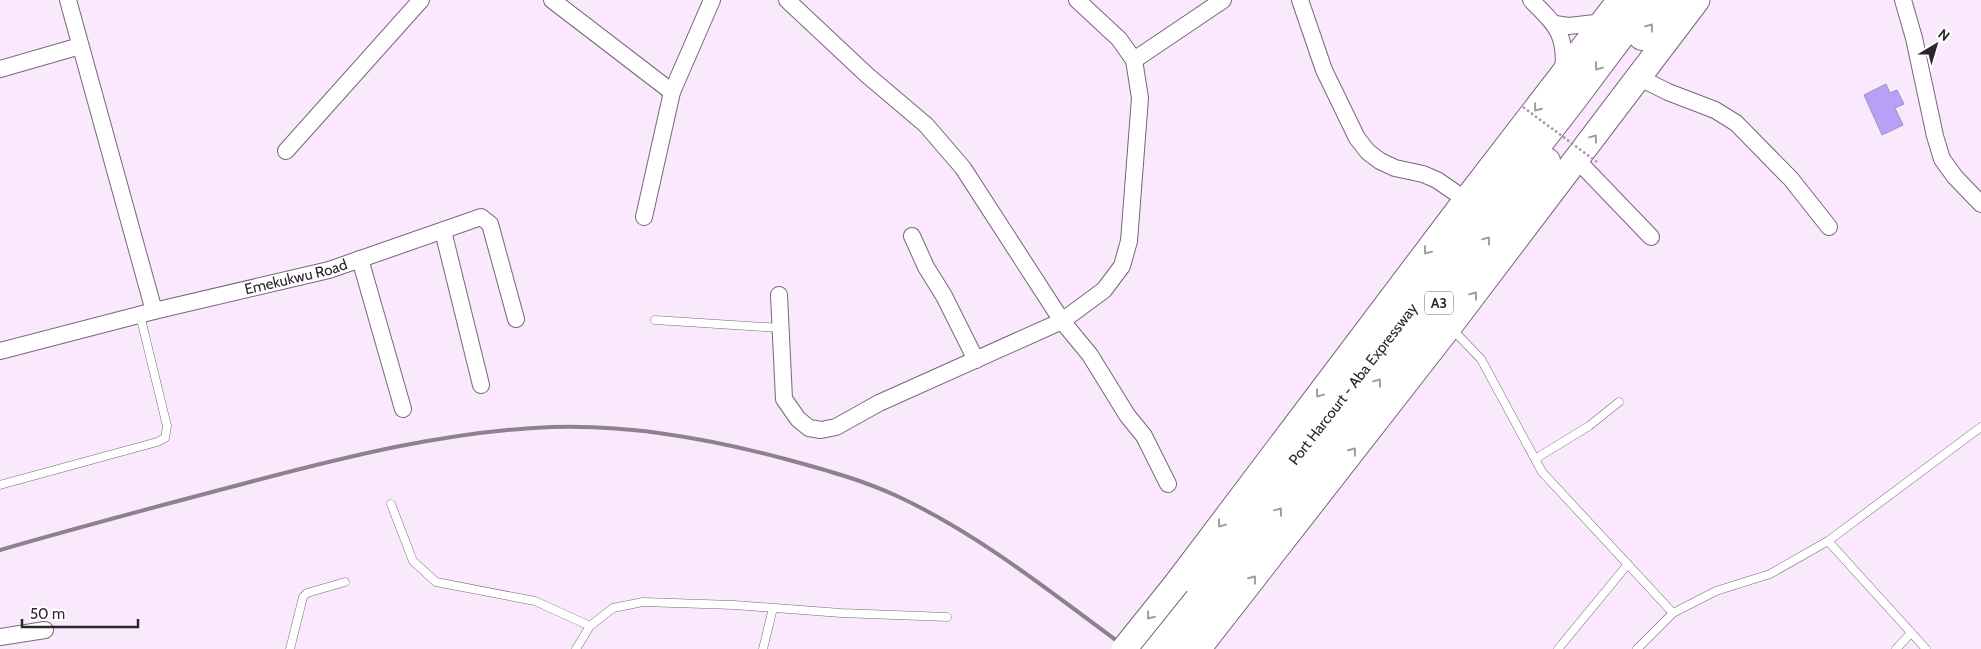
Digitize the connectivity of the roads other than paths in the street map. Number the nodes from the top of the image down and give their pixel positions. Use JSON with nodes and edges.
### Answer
{"nodes":[{"id":1,"x":68,"y":0,"type":"edge"},
{"id":2,"x":421,"y":0,"type":"edge"},
{"id":3,"x":552,"y":0,"type":"edge"},
{"id":4,"x":712,"y":0,"type":"edge"},
{"id":5,"x":787,"y":0,"type":"edge"},
{"id":6,"x":1077,"y":0,"type":"edge"},
{"id":7,"x":1223,"y":0,"type":"edge"},
{"id":8,"x":1300,"y":0,"type":"edge"},
{"id":9,"x":1531,"y":0,"type":"edge"},
{"id":10,"x":1620,"y":0,"type":"edge"},
{"id":11,"x":1648,"y":0,"type":"edge"},
{"id":12,"x":1670,"y":0,"type":"edge"},
{"id":13,"x":1697,"y":0,"type":"edge"},
{"id":14,"x":1903,"y":0,"type":"edge"},
{"id":15,"x":1604,"y":22,"type":"junction"},
{"id":16,"x":1555,"y":24,"type":"junction"},
{"id":17,"x":80,"y":46,"type":"junction"},
{"id":18,"x":1134,"y":60,"type":"junction"},
{"id":19,"x":0,"y":69,"type":"edge"},
{"id":20,"x":1563,"y":75,"type":"junction"},
{"id":21,"x":1640,"y":78,"type":"junction"},
{"id":22,"x":672,"y":92,"type":"junction"},
{"id":23,"x":286,"y":151,"type":"dead end"},
{"id":24,"x":1587,"y":161,"type":"junction"},
{"id":25,"x":1466,"y":200,"type":"junction"},
{"id":26,"x":1981,"y":204,"type":"edge"},
{"id":27,"x":644,"y":217,"type":"dead end"},
{"id":28,"x":1829,"y":227,"type":"dead end"},
{"id":29,"x":443,"y":231,"type":"junction"},
{"id":30,"x":912,"y":236,"type":"dead end"},
{"id":31,"x":1651,"y":237,"type":"dead end"},
{"id":32,"x":360,"y":259,"type":"junction"},
{"id":33,"x":779,"y":295,"type":"dead end"},
{"id":34,"x":147,"y":313,"type":"junction"},
{"id":35,"x":516,"y":319,"type":"dead end"},
{"id":36,"x":655,"y":320,"type":"dead end"},
{"id":37,"x":1062,"y":321,"type":"junction"},
{"id":38,"x":1449,"y":327,"type":"junction"},
{"id":39,"x":781,"y":328,"type":"junction"},
{"id":40,"x":0,"y":351,"type":"edge"},
{"id":41,"x":976,"y":360,"type":"junction"},
{"id":42,"x":481,"y":385,"type":"dead end"},
{"id":43,"x":1619,"y":402,"type":"dead end"},
{"id":44,"x":403,"y":409,"type":"dead end"},
{"id":45,"x":1981,"y":427,"type":"edge"},
{"id":46,"x":1535,"y":459,"type":"junction"},
{"id":47,"x":1168,"y":484,"type":"dead end"},
{"id":48,"x":0,"y":485,"type":"edge"},
{"id":49,"x":391,"y":504,"type":"dead end"},
{"id":50,"x":1828,"y":541,"type":"junction"},
{"id":51,"x":1628,"y":564,"type":"junction"},
{"id":52,"x":344,"y":582,"type":"dead end"},
{"id":53,"x":1199,"y":600,"type":"junction"},
{"id":54,"x":773,"y":608,"type":"junction"},
{"id":55,"x":1673,"y":613,"type":"junction"},
{"id":56,"x":948,"y":617,"type":"dead end"},
{"id":57,"x":590,"y":626,"type":"junction"},
{"id":58,"x":45,"y":630,"type":"dead end"},
{"id":59,"x":1911,"y":632,"type":"junction"},
{"id":60,"x":0,"y":637,"type":"edge"},
{"id":61,"x":290,"y":649,"type":"edge"},
{"id":62,"x":576,"y":649,"type":"edge"},
{"id":63,"x":763,"y":649,"type":"edge"},
{"id":64,"x":1124,"y":649,"type":"edge"},
{"id":65,"x":1148,"y":649,"type":"edge"},
{"id":66,"x":1174,"y":649,"type":"edge"},
{"id":67,"x":1198,"y":649,"type":"edge"},
{"id":68,"x":1558,"y":649,"type":"edge"},
{"id":69,"x":1637,"y":649,"type":"edge"},
{"id":70,"x":1896,"y":649,"type":"edge"},
{"id":71,"x":1926,"y":649,"type":"edge"}],
"edges":[{"from":1,"to":17,"type":"street"},
{"from":2,"to":23,"type":"street"},
{"from":3,"to":22,"type":"street"},
{"from":4,"to":22,"type":"street"},
{"from":5,"to":37,"type":"street"},
{"from":6,"to":18,"type":"street"},
{"from":7,"to":18,"type":"street"},
{"from":8,"to":25,"type":"street"},
{"from":9,"to":16,"type":"street"},
{"from":10,"to":15,"type":"main road"},
{"from":11,"to":53,"type":"highway","name":"Port Harcourt - Aba Expressway","number":"A3","one_way":true},
{"from":53,"to":12,"type":"highway","name":"Port Harcourt - Aba Expressway","number":"A3","one_way":true},
{"from":13,"to":21,"type":"main road"},
{"from":14,"to":26,"type":"street"},
{"from":15,"to":16,"type":"street"},
{"from":15,"to":20,"type":"main road"},
{"from":16,"to":20,"type":"street"},
{"from":17,"to":19,"type":"street"},
{"from":17,"to":34,"type":"street"},
{"from":18,"to":37,"type":"street"},
{"from":20,"to":25,"type":"main road","one_way":true},
{"from":24,"to":21,"type":"main road","one_way":true},
{"from":21,"to":28,"type":"street"},
{"from":22,"to":27,"type":"street"},
{"from":24,"to":31,"type":"street"},
{"from":38,"to":24,"type":"main road","one_way":true},
{"from":25,"to":53,"type":"main road","one_way":true},
{"from":29,"to":32,"type":"street","name":"Emekukwu Road"},
{"from":29,"to":35,"type":"street","name":"Emekukwu Road"},
{"from":29,"to":42,"type":"street"},
{"from":30,"to":41,"type":"street"},
{"from":32,"to":34,"type":"street","name":"Emekukwu Road"},
{"from":32,"to":44,"type":"street"},
{"from":33,"to":39,"type":"street"},
{"from":34,"to":40,"type":"street","name":"Emekukwu Road"},
{"from":34,"to":48,"type":"lane"},
{"from":36,"to":39,"type":"lane"},
{"from":37,"to":41,"type":"street"},
{"from":37,"to":47,"type":"street"},
{"from":38,"to":46,"type":"lane"},
{"from":53,"to":38,"type":"main road","one_way":true},
{"from":39,"to":41,"type":"street"},
{"from":43,"to":46,"type":"lane"},
{"from":45,"to":50,"type":"lane"},
{"from":46,"to":51,"type":"lane"},
{"from":49,"to":57,"type":"lane"},
{"from":50,"to":55,"type":"lane"},
{"from":50,"to":59,"type":"lane"},
{"from":51,"to":55,"type":"lane"},
{"from":51,"to":68,"type":"lane"},
{"from":52,"to":61,"type":"lane"},
{"from":53,"to":64,"type":"main road","one_way":true,"bridge":true},
{"from":53,"to":65,"type":"highway","name":"Port Harcourt - Aba Expressway","number":"A3"},
{"from":53,"to":66,"type":"highway","name":"Port Harcourt - Aba Expressway","number":"A3"},
{"from":53,"to":67,"type":"main road"},
{"from":54,"to":56,"type":"lane"},
{"from":54,"to":57,"type":"lane"},
{"from":54,"to":63,"type":"lane"},
{"from":55,"to":69,"type":"lane"},
{"from":57,"to":62,"type":"lane"},
{"from":58,"to":60,"type":"street"},
{"from":59,"to":70,"type":"lane"},
{"from":59,"to":71,"type":"lane"}]}
